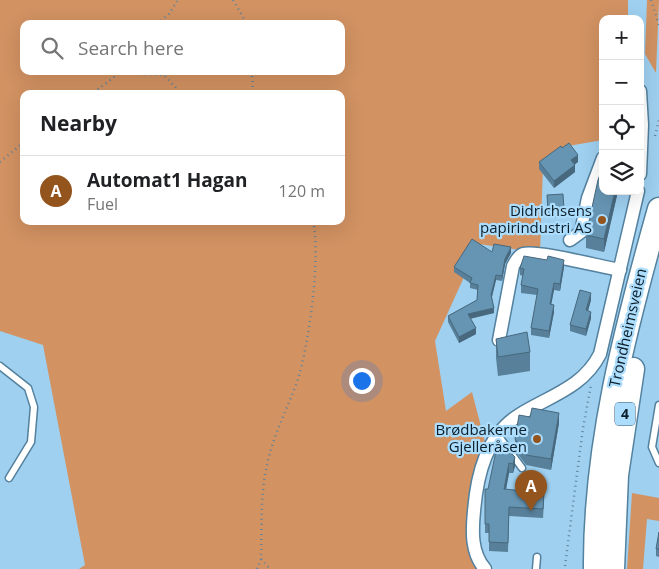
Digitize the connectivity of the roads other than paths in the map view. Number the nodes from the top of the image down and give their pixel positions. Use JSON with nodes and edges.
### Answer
{"nodes":[{"id":1,"x":599,"y":169,"type":"edge"},
{"id":2,"x":637,"y":195,"type":"edge"},
{"id":3,"x":659,"y":209,"type":"edge"},
{"id":4,"x":570,"y":240,"type":"dead end"},
{"id":5,"x":659,"y":262,"type":"edge"},
{"id":6,"x":620,"y":270,"type":"junction"},
{"id":7,"x":499,"y":340,"type":"edge"},
{"id":8,"x":0,"y":366,"type":"edge"},
{"id":9,"x":659,"y":405,"type":"edge"},
{"id":10,"x":498,"y":435,"type":"junction"},
{"id":11,"x":659,"y":462,"type":"edge"},
{"id":12,"x":522,"y":468,"type":"dead end"},
{"id":13,"x":9,"y":478,"type":"dead end"},
{"id":14,"x":537,"y":557,"type":"dead end"},
{"id":15,"x":485,"y":569,"type":"edge"},
{"id":16,"x":536,"y":569,"type":"edge"},
{"id":17,"x":595,"y":569,"type":"edge"},
{"id":18,"x":613,"y":569,"type":"edge"}],
"edges":[{"from":1,"to":4,"type":"street"},
{"from":2,"to":6,"type":"street"},
{"from":3,"to":17,"type":"highway","name":"Trondheimsveien","number":"4"},
{"from":5,"to":18,"type":"highway","name":"Trondheimsveien","number":"4"},
{"from":6,"to":7,"type":"street"},
{"from":6,"to":10,"type":"street"},
{"from":8,"to":13,"type":"lane"},
{"from":9,"to":11,"type":"lane"},
{"from":10,"to":12,"type":"lane"},
{"from":10,"to":15,"type":"street"},
{"from":14,"to":16,"type":"lane"}]}
